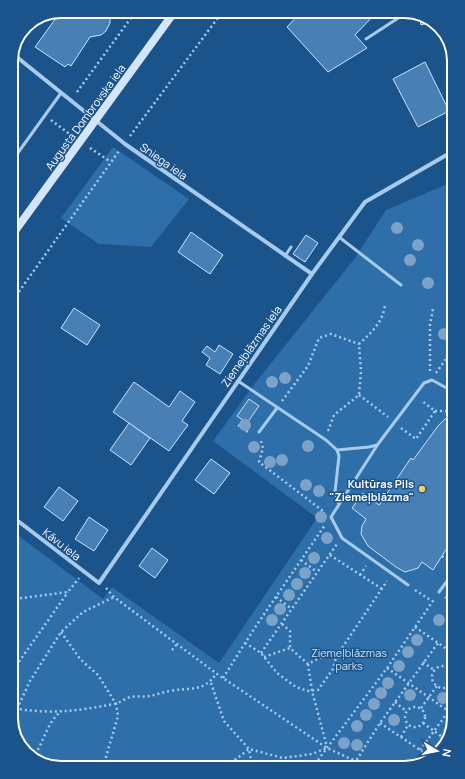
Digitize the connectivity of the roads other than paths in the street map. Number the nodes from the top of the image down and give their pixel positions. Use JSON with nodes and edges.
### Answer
{"nodes":[{"id":1,"x":170,"y":18,"type":"edge"},
{"id":2,"x":399,"y":18,"type":"edge"},
{"id":3,"x":366,"y":39,"type":"dead end"},
{"id":4,"x":18,"y":58,"type":"edge"},
{"id":5,"x":61,"y":93,"type":"junction"},
{"id":6,"x":96,"y":121,"type":"junction"},
{"id":7,"x":18,"y":153,"type":"edge"},
{"id":8,"x":447,"y":156,"type":"edge"},
{"id":9,"x":18,"y":227,"type":"edge"},
{"id":10,"x":339,"y":237,"type":"junction"},
{"id":11,"x":291,"y":247,"type":"dead end"},
{"id":12,"x":285,"y":256,"type":"junction"},
{"id":13,"x":312,"y":274,"type":"junction"},
{"id":14,"x":401,"y":284,"type":"dead end"},
{"id":15,"x":238,"y":381,"type":"junction"},
{"id":16,"x":447,"y":388,"type":"edge"},
{"id":17,"x":277,"y":408,"type":"junction"},
{"id":18,"x":259,"y":432,"type":"road end"},
{"id":19,"x":378,"y":444,"type":"junction"},
{"id":20,"x":337,"y":450,"type":"junction"},
{"id":21,"x":339,"y":504,"type":"junction"},
{"id":22,"x":18,"y":521,"type":"edge"},
{"id":23,"x":447,"y":581,"type":"edge"},
{"id":24,"x":99,"y":583,"type":"joint"},
{"id":25,"x":408,"y":585,"type":"road end"},
{"id":26,"x":439,"y":592,"type":"road end"}],
"edges":[{"from":1,"to":6,"type":"main road","name":"Augusta Dombrovska iela"},
{"from":2,"to":3,"type":"lane"},
{"from":4,"to":5,"type":"street","name":"Sniega iela"},
{"from":5,"to":6,"type":"street","name":"Sniega iela"},
{"from":5,"to":7,"type":"lane"},
{"from":6,"to":9,"type":"main road","name":"Augusta Dombrovska iela"},
{"from":6,"to":12,"type":"street","name":"Sniega iela"},
{"from":8,"to":10,"type":"street","name":"Ziemeļblāzmas iela"},
{"from":10,"to":13,"type":"street","name":"Ziemeļblāzmas iela"},
{"from":10,"to":14,"type":"lane"},
{"from":11,"to":12,"type":"lane"},
{"from":12,"to":13,"type":"street","name":"Sniega iela"},
{"from":13,"to":15,"type":"street","name":"Ziemeļblāzmas iela"},
{"from":15,"to":17,"type":"lane"},
{"from":15,"to":24,"type":"street","name":"Ziemeļblāzmas iela"},
{"from":16,"to":19,"type":"lane"},
{"from":17,"to":18,"type":"lane"},
{"from":17,"to":20,"type":"lane"},
{"from":19,"to":20,"type":"lane"},
{"from":19,"to":21,"type":"lane"},
{"from":20,"to":21,"type":"lane"},
{"from":21,"to":25,"type":"lane"},
{"from":22,"to":24,"type":"street","name":"Kāvu iela"},
{"from":23,"to":26,"type":"lane"}]}
